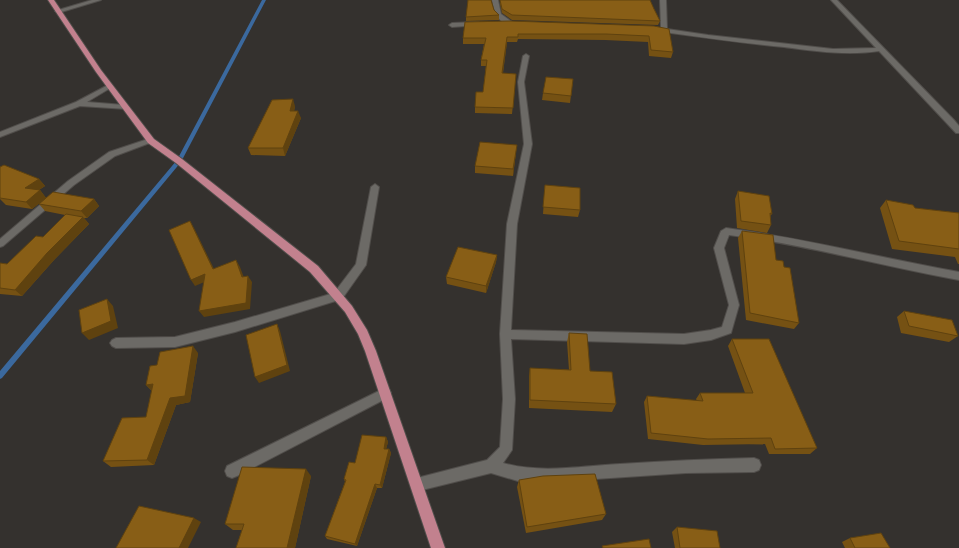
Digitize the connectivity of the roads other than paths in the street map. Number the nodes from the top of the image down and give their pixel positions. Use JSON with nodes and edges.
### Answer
{"nodes":[{"id":1,"x":51,"y":0,"type":"edge"},
{"id":2,"x":98,"y":0,"type":"edge"},
{"id":3,"x":497,"y":0,"type":"edge"},
{"id":4,"x":663,"y":0,"type":"edge"},
{"id":5,"x":834,"y":0,"type":"edge"},
{"id":6,"x":58,"y":11,"type":"junction"},
{"id":7,"x":510,"y":23,"type":"junction"},
{"id":8,"x":488,"y":24,"type":"edge"},
{"id":9,"x":496,"y":24,"type":"edge"},
{"id":10,"x":519,"y":24,"type":"edge"},
{"id":11,"x":452,"y":26,"type":"dead end"},
{"id":12,"x":652,"y":28,"type":"edge"},
{"id":13,"x":664,"y":29,"type":"junction"},
{"id":14,"x":880,"y":49,"type":"junction"},
{"id":15,"x":526,"y":56,"type":"dead end"},
{"id":16,"x":110,"y":86,"type":"junction"},
{"id":17,"x":79,"y":104,"type":"junction"},
{"id":18,"x":124,"y":107,"type":"junction"},
{"id":19,"x":959,"y":131,"type":"edge"},
{"id":20,"x":0,"y":135,"type":"edge"},
{"id":21,"x":151,"y":141,"type":"junction"},
{"id":22,"x":374,"y":187,"type":"dead end"},
{"id":23,"x":0,"y":244,"type":"edge"},
{"id":24,"x":959,"y":276,"type":"edge"},
{"id":25,"x":338,"y":296,"type":"junction"},
{"id":26,"x":505,"y":334,"type":"junction"},
{"id":27,"x":116,"y":343,"type":"dead end"},
{"id":28,"x":385,"y":393,"type":"junction"},
{"id":29,"x":754,"y":465,"type":"dead end"},
{"id":30,"x":491,"y":466,"type":"junction"},
{"id":31,"x":232,"y":471,"type":"dead end"},
{"id":32,"x":418,"y":484,"type":"junction"},
{"id":33,"x":438,"y":548,"type":"edge"}],
"edges":[{"from":1,"to":6,"type":"main road"},
{"from":2,"to":6,"type":"street"},
{"from":3,"to":7,"type":"street"},
{"from":4,"to":13,"type":"street"},
{"from":5,"to":14,"type":"street"},
{"from":6,"to":16,"type":"main road"},
{"from":7,"to":9,"type":"street"},
{"from":7,"to":10,"type":"street"},
{"from":8,"to":11,"type":"street"},
{"from":12,"to":13,"type":"street"},
{"from":13,"to":14,"type":"street"},
{"from":14,"to":19,"type":"street"},
{"from":15,"to":26,"type":"street"},
{"from":16,"to":17,"type":"street"},
{"from":16,"to":18,"type":"main road"},
{"from":17,"to":18,"type":"street"},
{"from":17,"to":20,"type":"street"},
{"from":18,"to":21,"type":"main road"},
{"from":21,"to":23,"type":"street"},
{"from":21,"to":25,"type":"main road"},
{"from":22,"to":25,"type":"street"},
{"from":24,"to":26,"type":"street"},
{"from":25,"to":27,"type":"street"},
{"from":25,"to":28,"type":"main road"},
{"from":26,"to":30,"type":"street"},
{"from":28,"to":31,"type":"street"},
{"from":28,"to":32,"type":"main road"},
{"from":29,"to":30,"type":"street"},
{"from":30,"to":32,"type":"street"},
{"from":32,"to":33,"type":"main road"}]}
